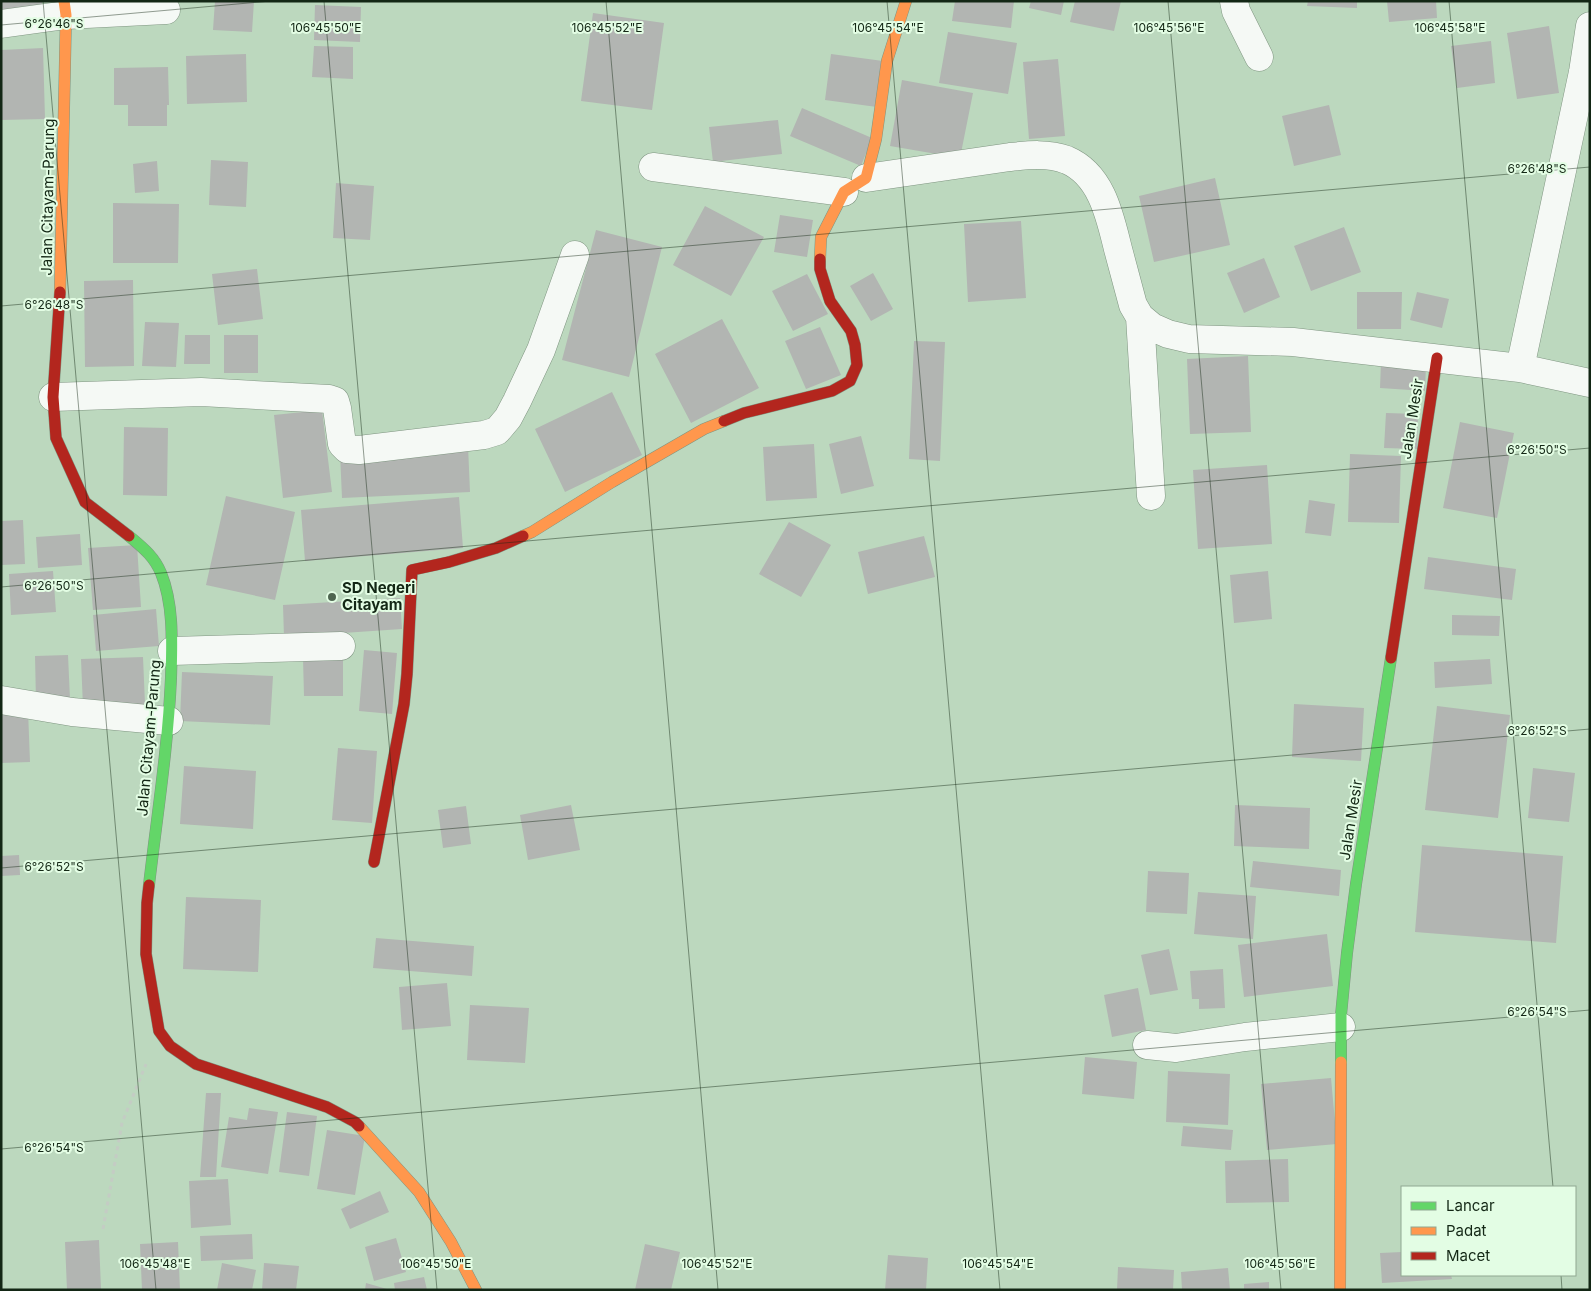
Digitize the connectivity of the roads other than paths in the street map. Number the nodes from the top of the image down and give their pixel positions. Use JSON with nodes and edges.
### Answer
{"nodes":[{"id":1,"x":906,"y":1,"type":"edge"},
{"id":2,"x":1234,"y":1,"type":"edge"},
{"id":3,"x":65,"y":8,"type":"edge"},
{"id":4,"x":166,"y":10,"type":"dead end"},
{"id":5,"x":1,"y":24,"type":"edge"},
{"id":6,"x":1590,"y":26,"type":"edge"},
{"id":7,"x":1259,"y":57,"type":"dead end"},
{"id":8,"x":653,"y":167,"type":"dead end"},
{"id":9,"x":855,"y":185,"type":"junction"},
{"id":10,"x":575,"y":255,"type":"dead end"},
{"id":11,"x":1140,"y":317,"type":"junction"},
{"id":12,"x":1437,"y":358,"type":"junction"},
{"id":13,"x":1520,"y":368,"type":"junction"},
{"id":14,"x":1590,"y":383,"type":"edge"},
{"id":15,"x":53,"y":397,"type":"junction"},
{"id":16,"x":1151,"y":496,"type":"dead end"},
{"id":17,"x":341,"y":646,"type":"dead end"},
{"id":18,"x":172,"y":651,"type":"junction"},
{"id":19,"x":1,"y":700,"type":"edge"},
{"id":20,"x":169,"y":721,"type":"junction"},
{"id":21,"x":374,"y":862,"type":"dead end"},
{"id":22,"x":1342,"y":1027,"type":"junction"},
{"id":23,"x":1147,"y":1045,"type":"dead end"},
{"id":24,"x":476,"y":1290,"type":"edge"},
{"id":25,"x":1340,"y":1290,"type":"edge"}],
"edges":[{"from":1,"to":9,"type":"street"},
{"from":2,"to":7,"type":"street"},
{"from":3,"to":4,"type":"street"},
{"from":3,"to":5,"type":"street"},
{"from":3,"to":15,"type":"street","name":"Jalan Citayam-Parung"},
{"from":6,"to":13,"type":"street"},
{"from":8,"to":9,"type":"street"},
{"from":9,"to":11,"type":"street"},
{"from":9,"to":21,"type":"street"},
{"from":10,"to":15,"type":"street"},
{"from":11,"to":12,"type":"street"},
{"from":11,"to":16,"type":"street"},
{"from":12,"to":13,"type":"street"},
{"from":12,"to":22,"type":"street","name":"Jalan Mesir"},
{"from":13,"to":14,"type":"street"},
{"from":15,"to":18,"type":"street","name":"Jalan Citayam-Parung"},
{"from":17,"to":18,"type":"street"},
{"from":18,"to":20,"type":"street","name":"Jalan Citayam-Parung"},
{"from":19,"to":20,"type":"street"},
{"from":20,"to":24,"type":"street","name":"Jalan Citayam-Parung"},
{"from":22,"to":23,"type":"street"},
{"from":22,"to":25,"type":"street","name":"Jalan Mesir"}]}
